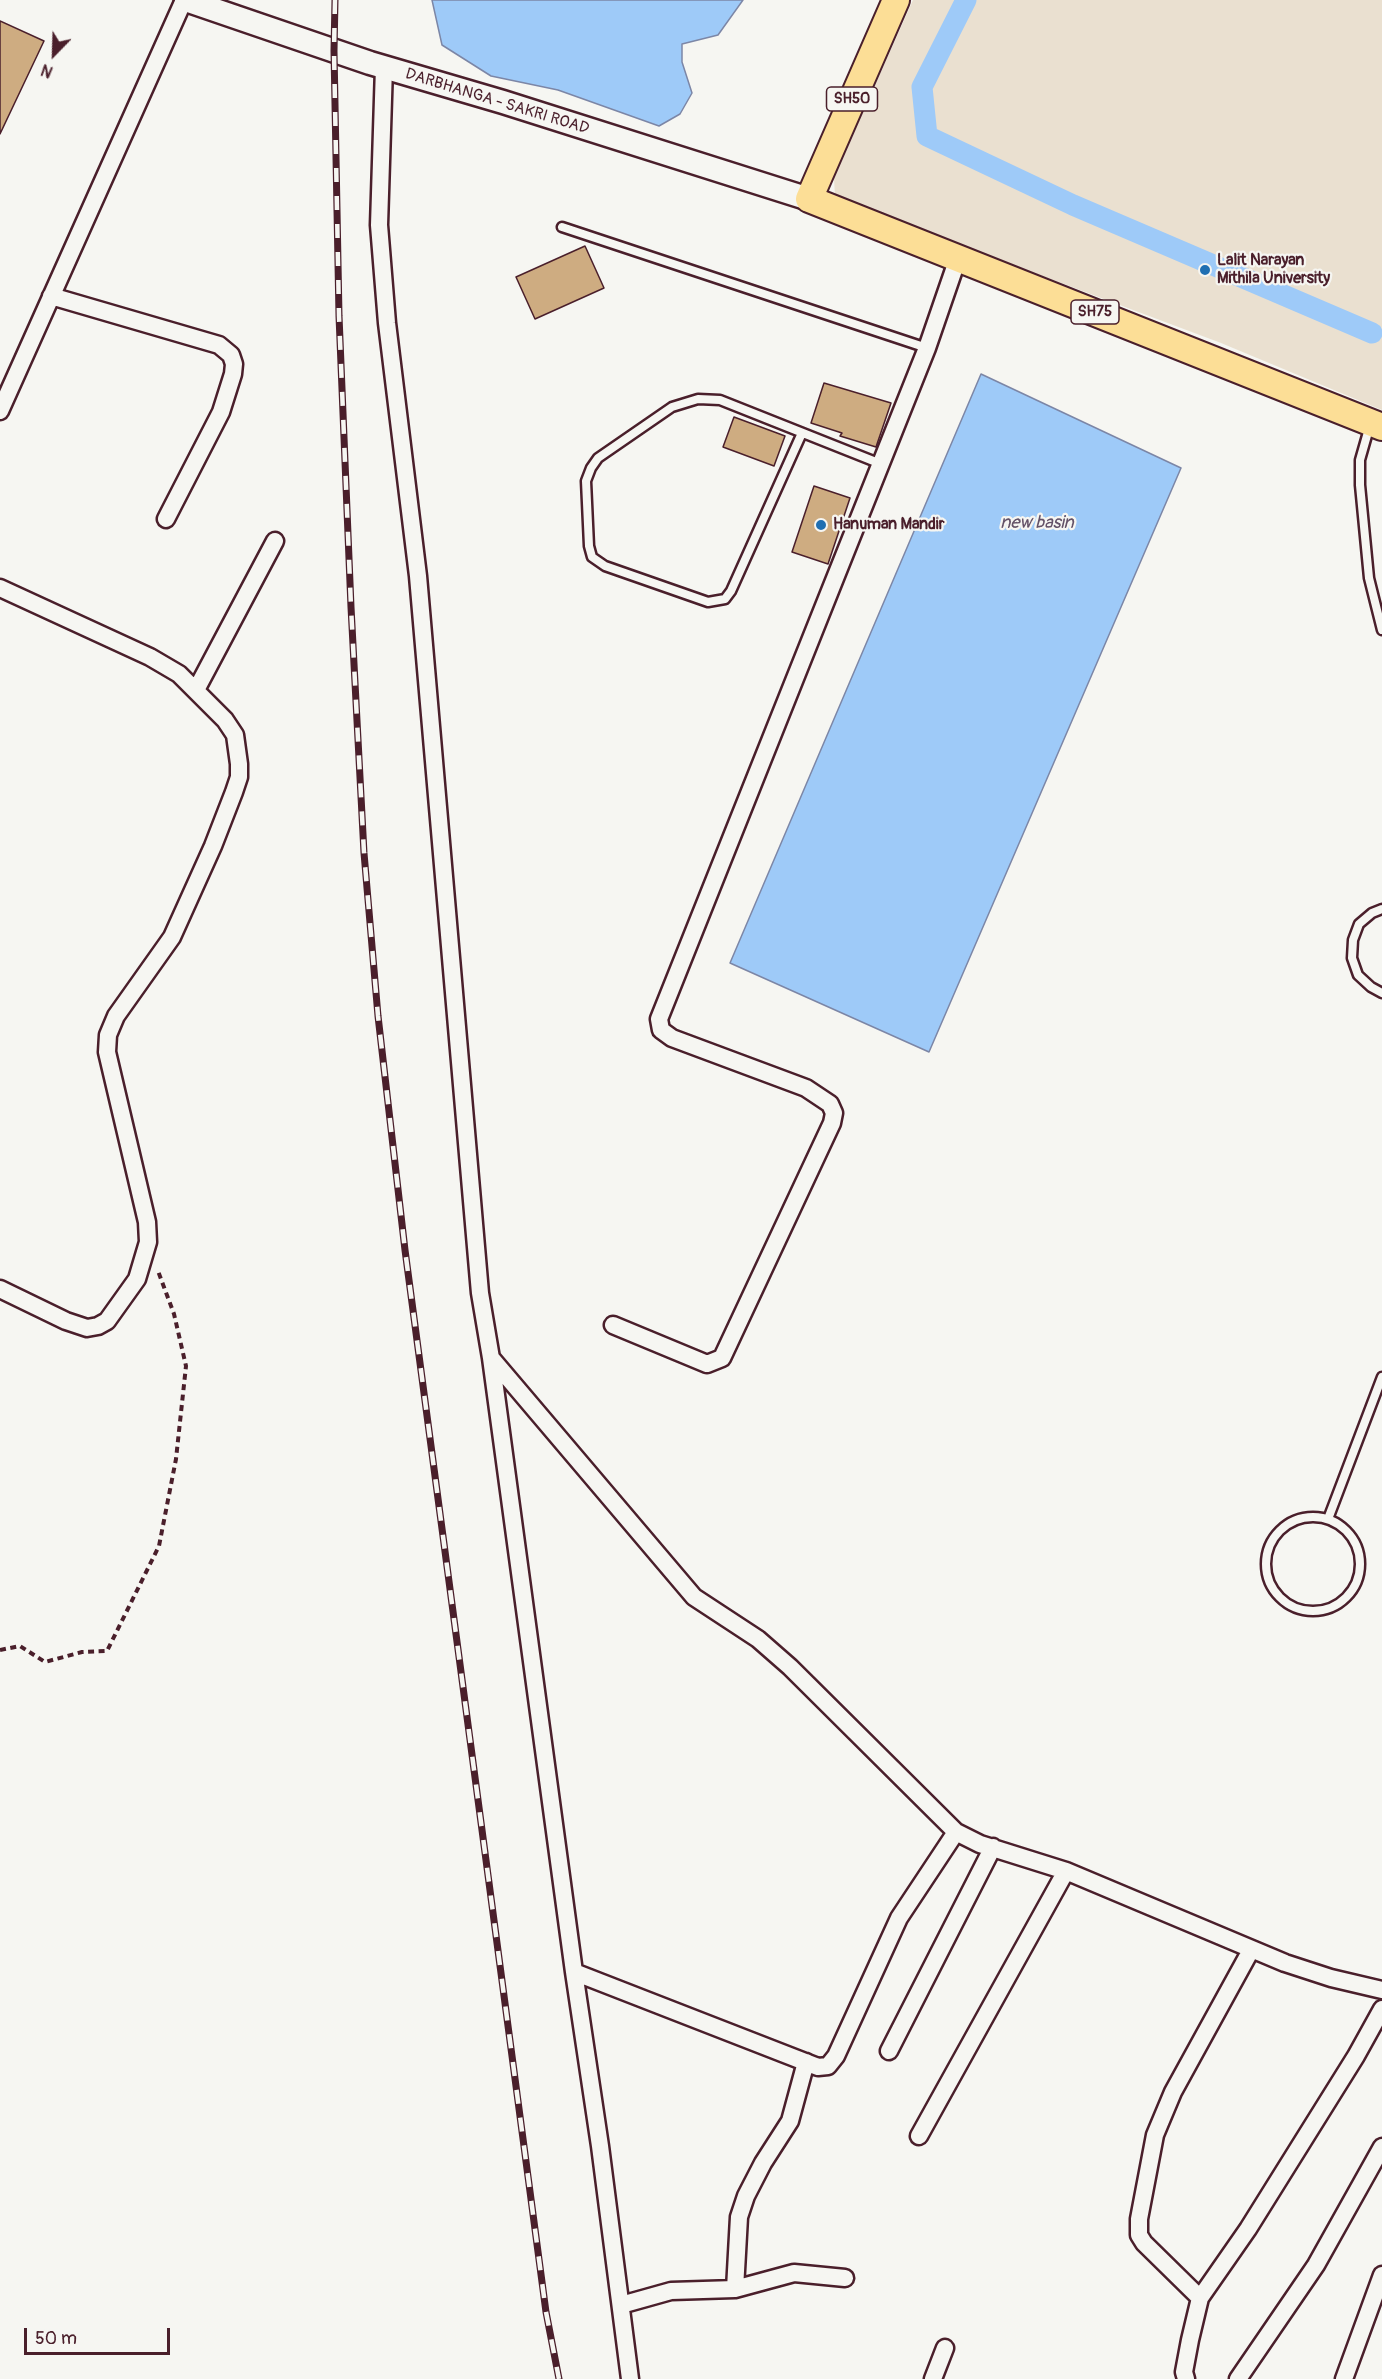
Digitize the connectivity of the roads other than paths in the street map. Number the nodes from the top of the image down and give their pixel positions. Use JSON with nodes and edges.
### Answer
{"nodes":[{"id":1,"x":185,"y":0,"type":"edge"},
{"id":2,"x":896,"y":0,"type":"edge"},
{"id":3,"x":384,"y":67,"type":"junction"},
{"id":4,"x":808,"y":199,"type":"junction"},
{"id":5,"x":562,"y":227,"type":"dead end"},
{"id":6,"x":958,"y":258,"type":"junction"},
{"id":7,"x":51,"y":296,"type":"junction"},
{"id":8,"x":927,"y":348,"type":"junction"},
{"id":9,"x":0,"y":411,"type":"edge"},
{"id":10,"x":1376,"y":424,"type":"edge"},
{"id":11,"x":802,"y":433,"type":"junction"},
{"id":12,"x":881,"y":464,"type":"junction"},
{"id":13,"x":166,"y":519,"type":"dead end"},
{"id":14,"x":275,"y":541,"type":"dead end"},
{"id":15,"x":0,"y":588,"type":"edge"},
{"id":16,"x":1382,"y":630,"type":"edge"},
{"id":17,"x":196,"y":690,"type":"junction"},
{"id":18,"x":1382,"y":909,"type":"edge"},
{"id":19,"x":1382,"y":993,"type":"edge"},
{"id":20,"x":0,"y":1289,"type":"edge"},
{"id":21,"x":613,"y":1325,"type":"dead end"},
{"id":22,"x":491,"y":1358,"type":"junction"},
{"id":23,"x":1382,"y":1377,"type":"edge"},
{"id":24,"x":1328,"y":1519,"type":"junction"},
{"id":25,"x":956,"y":1832,"type":"junction"},
{"id":26,"x":993,"y":1847,"type":"junction"},
{"id":27,"x":1066,"y":1871,"type":"junction"},
{"id":28,"x":1251,"y":1950,"type":"junction"},
{"id":29,"x":574,"y":1972,"type":"junction"},
{"id":30,"x":1382,"y":1990,"type":"edge"},
{"id":31,"x":1382,"y":2009,"type":"edge"},
{"id":32,"x":889,"y":2051,"type":"dead end"},
{"id":33,"x":806,"y":2062,"type":"junction"},
{"id":34,"x":919,"y":2136,"type":"dead end"},
{"id":35,"x":1382,"y":2147,"type":"edge"},
{"id":36,"x":1382,"y":2275,"type":"edge"},
{"id":37,"x":845,"y":2278,"type":"dead end"},
{"id":38,"x":735,"y":2289,"type":"junction"},
{"id":39,"x":1200,"y":2298,"type":"junction"},
{"id":40,"x":621,"y":2305,"type":"junction"},
{"id":41,"x":945,"y":2348,"type":"dead end"},
{"id":42,"x":630,"y":2379,"type":"edge"},
{"id":43,"x":933,"y":2379,"type":"edge"},
{"id":44,"x":1186,"y":2379,"type":"edge"},
{"id":45,"x":1238,"y":2379,"type":"edge"},
{"id":46,"x":1344,"y":2379,"type":"edge"}],
"edges":[{"from":1,"to":3,"type":"main road","name":"DARBHANGA - SAKRI ROAD"},
{"from":1,"to":7,"type":"street"},
{"from":2,"to":4,"type":"main road","number":"SH50"},
{"from":3,"to":4,"type":"main road","name":"DARBHANGA - SAKRI ROAD"},
{"from":3,"to":22,"type":"street"},
{"from":4,"to":6,"type":"main road","number":"SH75"},
{"from":5,"to":8,"type":"lane"},
{"from":6,"to":8,"type":"street"},
{"from":6,"to":10,"type":"main road","number":"SH75"},
{"from":7,"to":9,"type":"street"},
{"from":7,"to":13,"type":"street"},
{"from":8,"to":12,"type":"street"},
{"from":10,"to":16,"type":"lane"},
{"from":11,"to":11,"type":"lane"},
{"from":11,"to":12,"type":"lane"},
{"from":12,"to":21,"type":"street"},
{"from":14,"to":17,"type":"street"},
{"from":15,"to":17,"type":"street"},
{"from":17,"to":20,"type":"street"},
{"from":18,"to":19,"type":"lane"},
{"from":22,"to":25,"type":"street"},
{"from":22,"to":29,"type":"street"},
{"from":23,"to":24,"type":"lane"},
{"from":24,"to":24,"type":"lane"},
{"from":25,"to":26,"type":"street"},
{"from":25,"to":33,"type":"street"},
{"from":26,"to":27,"type":"street"},
{"from":26,"to":32,"type":"street"},
{"from":27,"to":28,"type":"street"},
{"from":27,"to":34,"type":"street"},
{"from":28,"to":30,"type":"street"},
{"from":28,"to":39,"type":"street"},
{"from":29,"to":33,"type":"street"},
{"from":29,"to":40,"type":"street"},
{"from":31,"to":39,"type":"street"},
{"from":33,"to":38,"type":"street"},
{"from":35,"to":45,"type":"street"},
{"from":36,"to":46,"type":"street"},
{"from":37,"to":38,"type":"street"},
{"from":38,"to":40,"type":"street"},
{"from":39,"to":44,"type":"street"},
{"from":40,"to":42,"type":"street"},
{"from":41,"to":43,"type":"street"}]}
